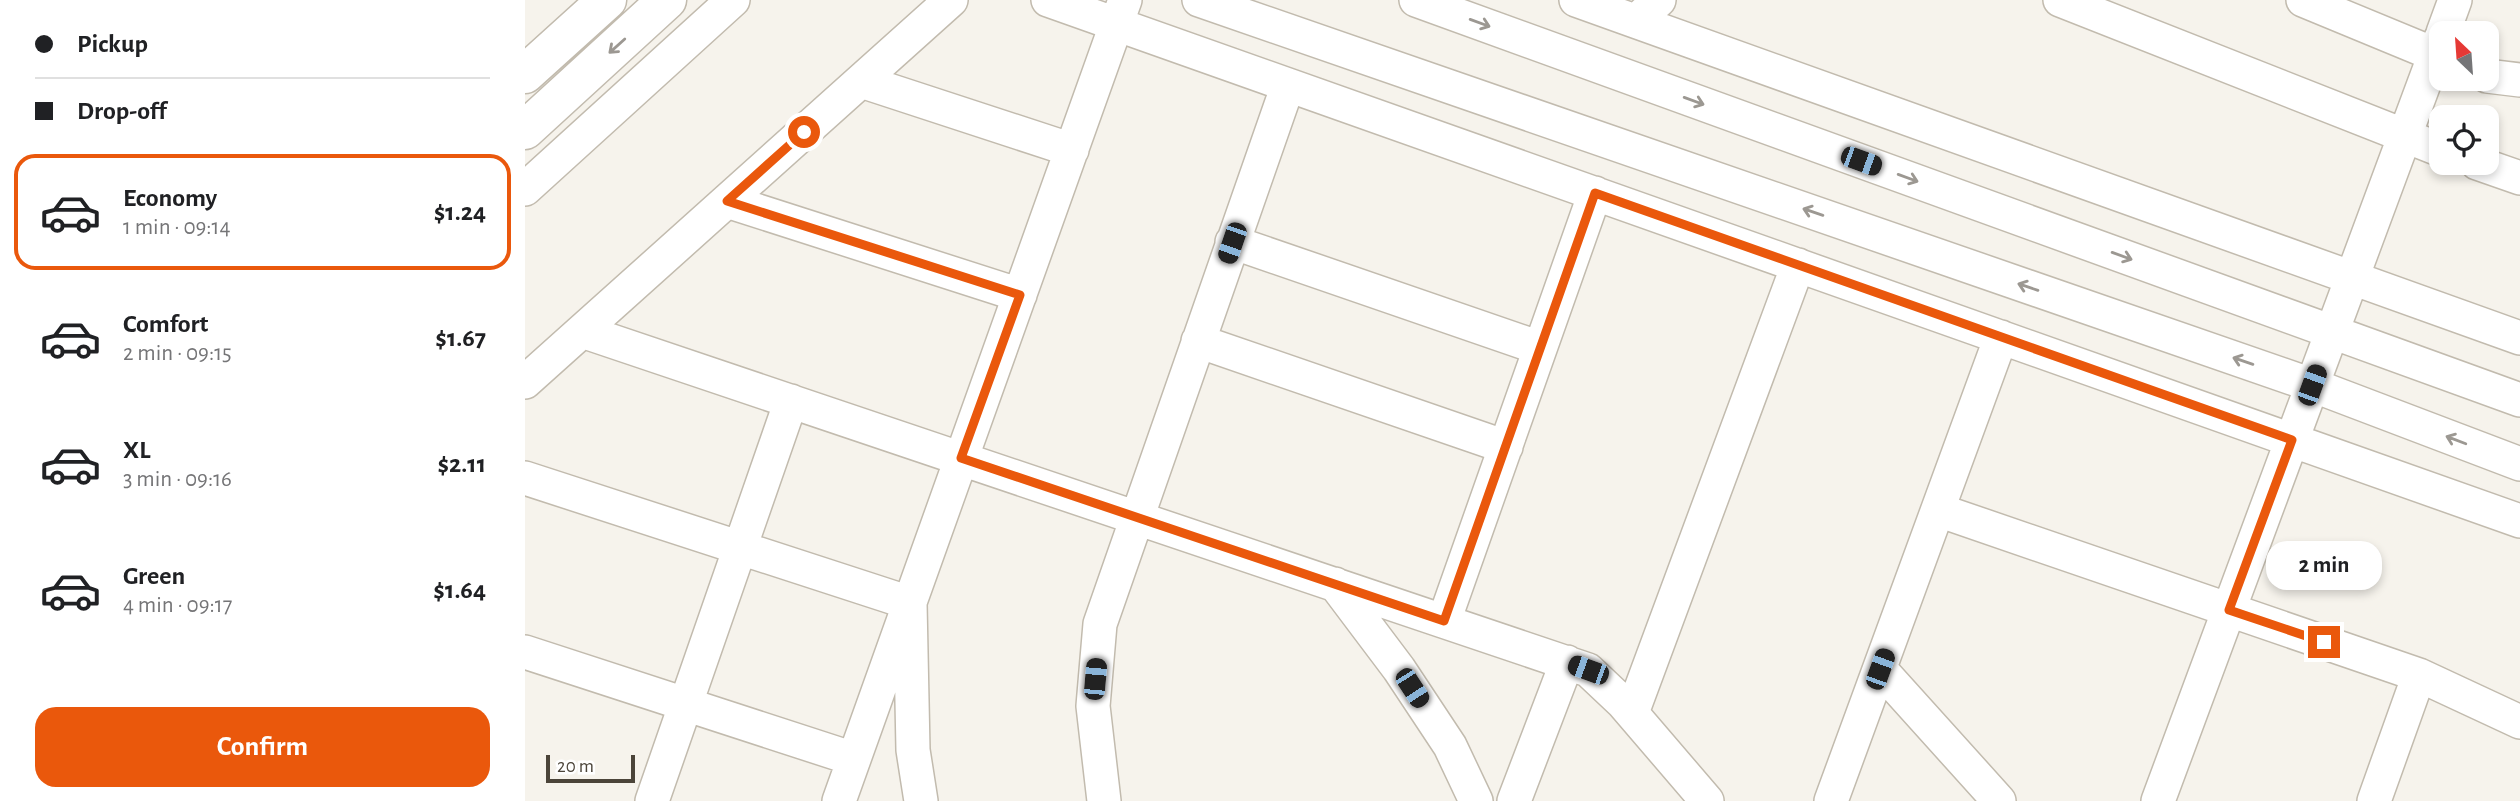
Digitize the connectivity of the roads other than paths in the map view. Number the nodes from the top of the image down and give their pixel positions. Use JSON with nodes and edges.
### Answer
{"nodes":[{"id":1,"x":607,"y":0,"type":"edge"},
{"id":2,"x":667,"y":0,"type":"edge"},
{"id":3,"x":733,"y":0,"type":"edge"},
{"id":4,"x":951,"y":0,"type":"edge"},
{"id":5,"x":1048,"y":0,"type":"edge"},
{"id":6,"x":1199,"y":0,"type":"edge"},
{"id":7,"x":1416,"y":0,"type":"edge"},
{"id":8,"x":1576,"y":0,"type":"edge"},
{"id":9,"x":2060,"y":0,"type":"edge"},
{"id":10,"x":2303,"y":0,"type":"edge"},
{"id":11,"x":2455,"y":0,"type":"edge"},
{"id":12,"x":1647,"y":11,"type":"edge"},
{"id":13,"x":1121,"y":12,"type":"edge"},
{"id":14,"x":2448,"y":21,"type":"edge"},
{"id":15,"x":2429,"y":42,"type":"edge"},
{"id":16,"x":525,"y":74,"type":"edge"},
{"id":17,"x":2429,"y":75,"type":"edge"},
{"id":18,"x":2499,"y":77,"type":"edge"},
{"id":19,"x":2520,"y":80,"type":"edge"},
{"id":20,"x":861,"y":81,"type":"junction"},
{"id":21,"x":1288,"y":85,"type":"junction"},
{"id":22,"x":525,"y":130,"type":"edge"},
{"id":23,"x":2405,"y":137,"type":"junction"},
{"id":24,"x":2429,"y":146,"type":"edge"},
{"id":25,"x":1072,"y":150,"type":"junction"},
{"id":26,"x":2499,"y":171,"type":"edge"},
{"id":27,"x":2520,"y":178,"type":"edge"},
{"id":28,"x":525,"y":189,"type":"edge"},
{"id":29,"x":1595,"y":193,"type":"junction"},
{"id":30,"x":727,"y":201,"type":"junction"},
{"id":31,"x":1232,"y":243,"type":"junction"},
{"id":32,"x":1798,"y":265,"type":"junction"},
{"id":33,"x":2353,"y":277,"type":"junction"},
{"id":34,"x":1020,"y":295,"type":"junction"},
{"id":35,"x":582,"y":331,"type":"junction"},
{"id":36,"x":2332,"y":332,"type":"junction"},
{"id":37,"x":2001,"y":337,"type":"junction"},
{"id":38,"x":2520,"y":338,"type":"edge"},
{"id":39,"x":1198,"y":341,"type":"junction"},
{"id":40,"x":1540,"y":348,"type":"junction"},
{"id":41,"x":525,"y":382,"type":"edge"},
{"id":42,"x":2312,"y":385,"type":"junction"},
{"id":43,"x":2520,"y":400,"type":"edge"},
{"id":44,"x":791,"y":401,"type":"junction"},
{"id":45,"x":2292,"y":440,"type":"junction"},
{"id":46,"x":1506,"y":447,"type":"junction"},
{"id":47,"x":961,"y":458,"type":"junction"},
{"id":48,"x":2520,"y":464,"type":"edge"},
{"id":49,"x":525,"y":478,"type":"edge"},
{"id":50,"x":1938,"y":510,"type":"junction"},
{"id":51,"x":1136,"y":517,"type":"junction"},
{"id":52,"x":2520,"y":521,"type":"edge"},
{"id":53,"x":740,"y":548,"type":"junction"},
{"id":54,"x":1335,"y":584,"type":"junction"},
{"id":55,"x":910,"y":603,"type":"junction"},
{"id":56,"x":2229,"y":610,"type":"junction"},
{"id":57,"x":1444,"y":621,"type":"junction"},
{"id":58,"x":525,"y":652,"type":"edge"},
{"id":59,"x":1567,"y":662,"type":"junction"},
{"id":60,"x":1880,"y":669,"type":"junction"},
{"id":61,"x":2419,"y":675,"type":"junction"},
{"id":62,"x":686,"y":704,"type":"junction"},
{"id":63,"x":1632,"y":713,"type":"junction"},
{"id":64,"x":2520,"y":722,"type":"edge"},
{"id":65,"x":853,"y":759,"type":"junction"},
{"id":66,"x":652,"y":801,"type":"edge"},
{"id":67,"x":839,"y":801,"type":"edge"},
{"id":68,"x":921,"y":801,"type":"edge"},
{"id":69,"x":1104,"y":801,"type":"edge"},
{"id":70,"x":1476,"y":801,"type":"edge"},
{"id":71,"x":1514,"y":801,"type":"edge"},
{"id":72,"x":1707,"y":801,"type":"edge"},
{"id":73,"x":1831,"y":801,"type":"edge"},
{"id":74,"x":1999,"y":801,"type":"edge"},
{"id":75,"x":2158,"y":801,"type":"edge"},
{"id":76,"x":2374,"y":801,"type":"edge"}],
"edges":[{"from":1,"to":16,"type":"street"},
{"from":2,"to":22,"type":"street","one_way":true},
{"from":3,"to":28,"type":"street"},
{"from":4,"to":20,"type":"street"},
{"from":5,"to":13,"type":"street"},
{"from":42,"to":6,"type":"street","one_way":true},
{"from":7,"to":36,"type":"street","one_way":true},
{"from":8,"to":12,"type":"street"},
{"from":9,"to":23,"type":"street"},
{"from":10,"to":15,"type":"street"},
{"from":11,"to":14,"type":"street"},
{"from":12,"to":33,"type":"street"},
{"from":13,"to":21,"type":"street"},
{"from":13,"to":25,"type":"street"},
{"from":17,"to":23,"type":"street"},
{"from":18,"to":19,"type":"street"},
{"from":20,"to":25,"type":"street"},
{"from":20,"to":30,"type":"street"},
{"from":21,"to":29,"type":"street"},
{"from":21,"to":31,"type":"street"},
{"from":23,"to":24,"type":"street"},
{"from":23,"to":33,"type":"street"},
{"from":25,"to":34,"type":"street"},
{"from":26,"to":27,"type":"street"},
{"from":29,"to":32,"type":"street"},
{"from":29,"to":40,"type":"street"},
{"from":30,"to":34,"type":"street"},
{"from":30,"to":35,"type":"street"},
{"from":31,"to":39,"type":"street"},
{"from":31,"to":40,"type":"street"},
{"from":32,"to":37,"type":"street"},
{"from":32,"to":63,"type":"street"},
{"from":33,"to":36,"type":"street"},
{"from":33,"to":38,"type":"street"},
{"from":34,"to":47,"type":"street"},
{"from":35,"to":41,"type":"street"},
{"from":35,"to":44,"type":"street"},
{"from":36,"to":42,"type":"street"},
{"from":36,"to":43,"type":"street"},
{"from":37,"to":45,"type":"street"},
{"from":37,"to":50,"type":"street"},
{"from":39,"to":46,"type":"street"},
{"from":39,"to":51,"type":"street"},
{"from":40,"to":46,"type":"street"},
{"from":42,"to":45,"type":"street"},
{"from":48,"to":42,"type":"street","one_way":true},
{"from":44,"to":47,"type":"street"},
{"from":44,"to":53,"type":"street"},
{"from":45,"to":52,"type":"street"},
{"from":45,"to":56,"type":"street"},
{"from":46,"to":57,"type":"street"},
{"from":47,"to":51,"type":"street"},
{"from":47,"to":55,"type":"street"},
{"from":49,"to":53,"type":"street"},
{"from":50,"to":56,"type":"street"},
{"from":50,"to":60,"type":"street"},
{"from":51,"to":54,"type":"street"},
{"from":51,"to":69,"type":"street"},
{"from":53,"to":55,"type":"street"},
{"from":53,"to":62,"type":"street"},
{"from":54,"to":57,"type":"street"},
{"from":54,"to":70,"type":"street"},
{"from":55,"to":65,"type":"street"},
{"from":55,"to":68,"type":"street"},
{"from":56,"to":61,"type":"street"},
{"from":56,"to":75,"type":"street"},
{"from":57,"to":59,"type":"street"},
{"from":58,"to":62,"type":"street"},
{"from":59,"to":63,"type":"street"},
{"from":59,"to":71,"type":"street"},
{"from":60,"to":73,"type":"street"},
{"from":60,"to":74,"type":"street"},
{"from":61,"to":64,"type":"street"},
{"from":61,"to":76,"type":"street"},
{"from":62,"to":65,"type":"street"},
{"from":62,"to":66,"type":"street"},
{"from":63,"to":72,"type":"street"},
{"from":65,"to":67,"type":"street"}]}
